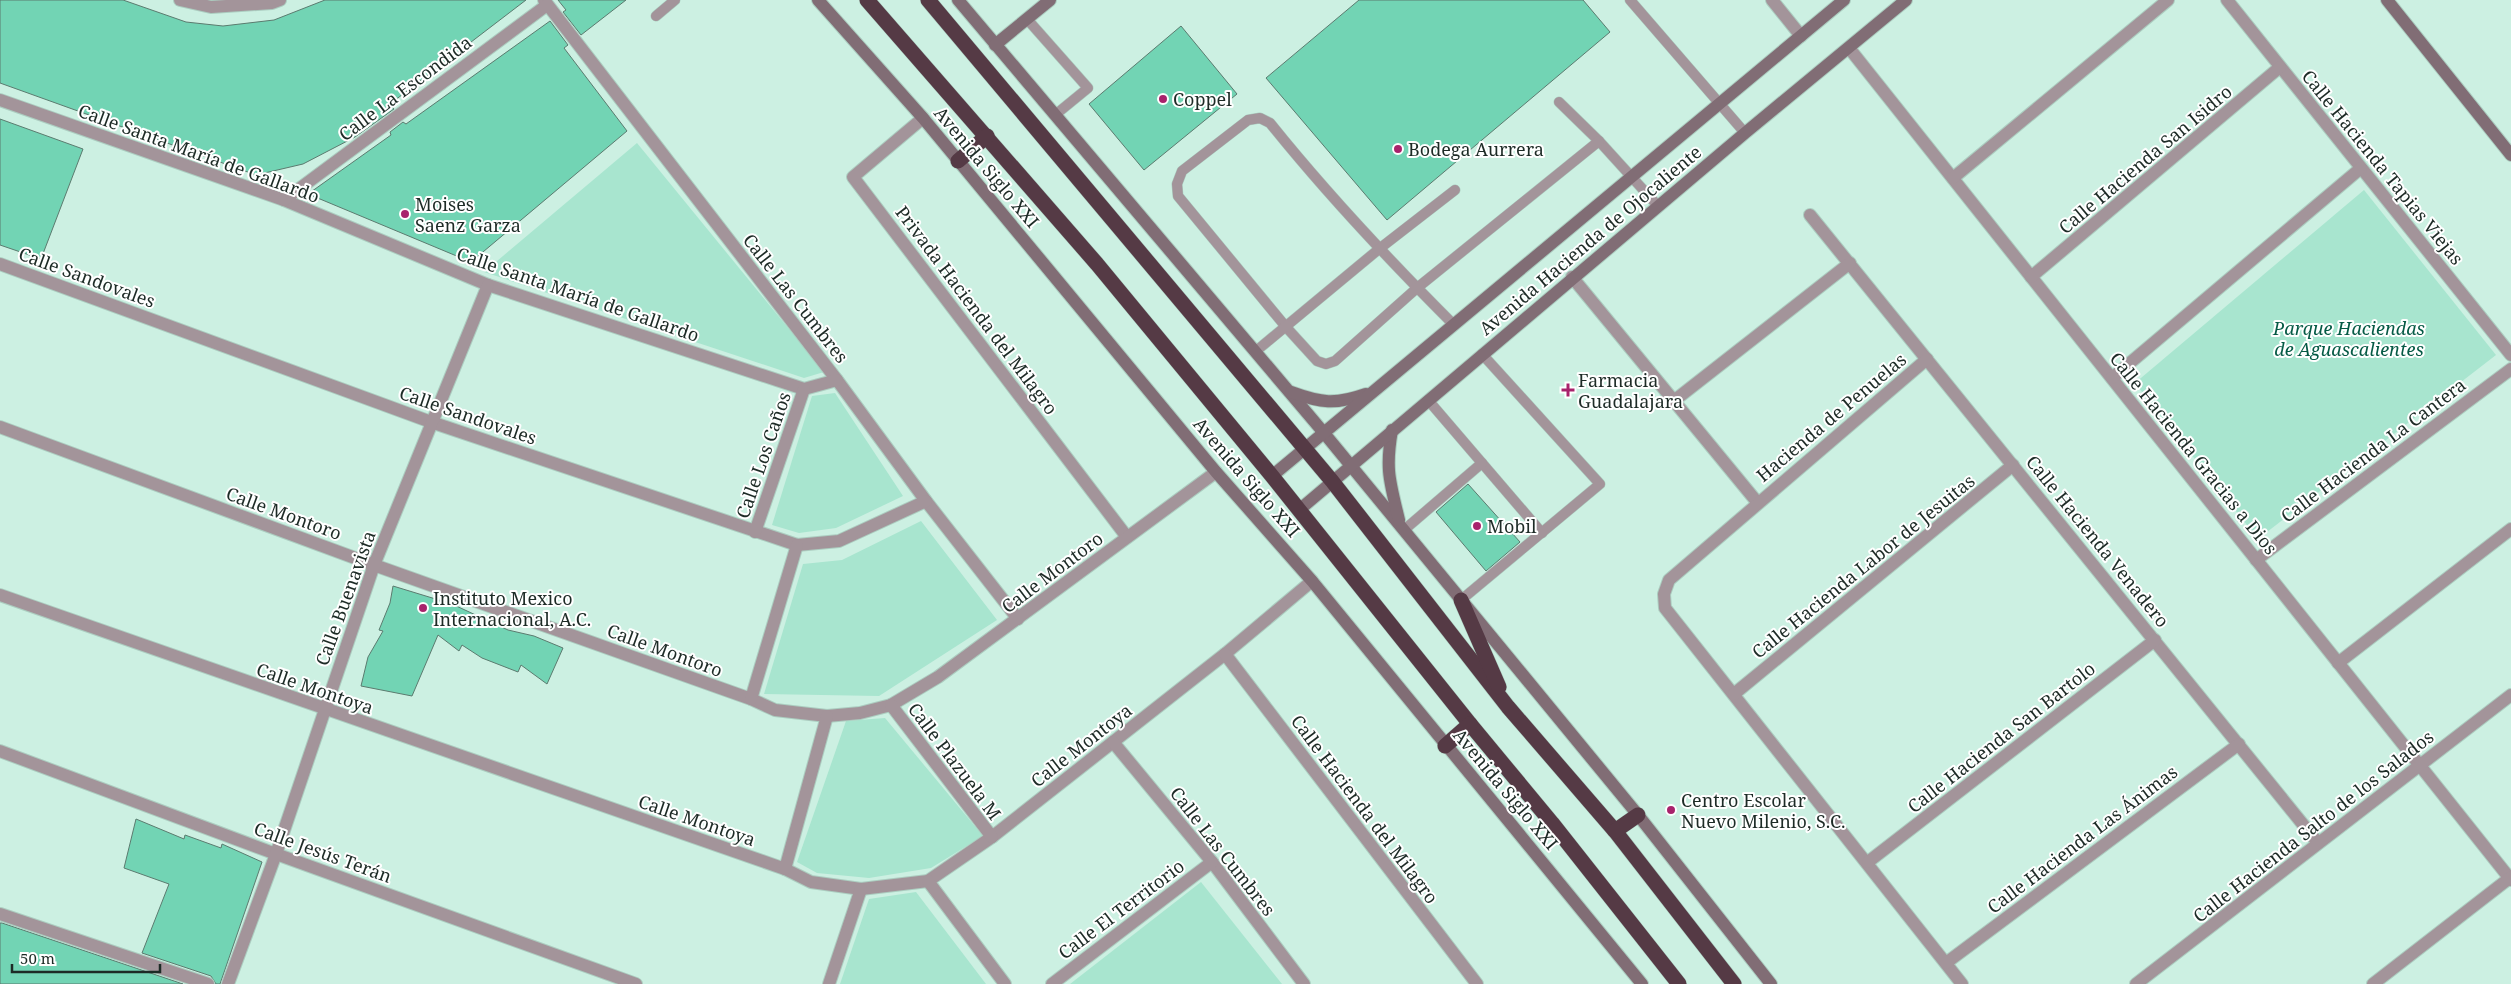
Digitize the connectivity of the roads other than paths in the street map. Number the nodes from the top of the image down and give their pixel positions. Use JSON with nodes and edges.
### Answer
{"nodes":[{"id":1,"x":180,"y":0,"type":"edge"},
{"id":2,"x":280,"y":0,"type":"edge"},
{"id":3,"x":675,"y":0,"type":"edge"},
{"id":4,"x":818,"y":0,"type":"edge"},
{"id":5,"x":867,"y":0,"type":"edge"},
{"id":6,"x":928,"y":0,"type":"edge"},
{"id":7,"x":958,"y":0,"type":"edge"},
{"id":8,"x":1050,"y":0,"type":"edge"},
{"id":9,"x":1630,"y":0,"type":"edge"},
{"id":10,"x":1772,"y":0,"type":"edge"},
{"id":11,"x":1844,"y":0,"type":"edge"},
{"id":12,"x":1906,"y":0,"type":"edge"},
{"id":13,"x":2168,"y":0,"type":"edge"},
{"id":14,"x":2227,"y":0,"type":"edge"},
{"id":15,"x":2387,"y":0,"type":"edge"},
{"id":16,"x":546,"y":2,"type":"edge"},
{"id":17,"x":656,"y":16,"type":"dead end"},
{"id":18,"x":1027,"y":19,"type":"junction"},
{"id":19,"x":1801,"y":36,"type":"junction"},
{"id":20,"x":995,"y":45,"type":"junction"},
{"id":21,"x":1849,"y":48,"type":"junction"},
{"id":22,"x":2280,"y":67,"type":"junction"},
{"id":23,"x":0,"y":100,"type":"edge"},
{"id":24,"x":1559,"y":102,"type":"dead end"},
{"id":25,"x":1720,"y":103,"type":"junction"},
{"id":26,"x":1055,"y":115,"type":"junction"},
{"id":27,"x":923,"y":118,"type":"junction"},
{"id":28,"x":1745,"y":133,"type":"junction"},
{"id":29,"x":987,"y":136,"type":"junction"},
{"id":30,"x":1599,"y":141,"type":"junction"},
{"id":31,"x":2511,"y":155,"type":"edge"},
{"id":32,"x":958,"y":161,"type":"junction"},
{"id":33,"x":2361,"y":168,"type":"junction"},
{"id":34,"x":1632,"y":176,"type":"junction"},
{"id":35,"x":1953,"y":178,"type":"junction"},
{"id":36,"x":1455,"y":190,"type":"dead end"},
{"id":37,"x":284,"y":200,"type":"junction"},
{"id":38,"x":1658,"y":206,"type":"junction"},
{"id":39,"x":1810,"y":214,"type":"dead end"},
{"id":40,"x":1379,"y":249,"type":"junction"},
{"id":41,"x":1850,"y":263,"type":"junction"},
{"id":42,"x":0,"y":264,"type":"edge"},
{"id":43,"x":1572,"y":277,"type":"junction"},
{"id":44,"x":2031,"y":277,"type":"junction"},
{"id":45,"x":488,"y":285,"type":"junction"},
{"id":46,"x":1417,"y":288,"type":"junction"},
{"id":47,"x":1454,"y":324,"type":"junction"},
{"id":48,"x":1286,"y":327,"type":"junction"},
{"id":49,"x":1256,"y":351,"type":"junction"},
{"id":50,"x":1482,"y":354,"type":"junction"},
{"id":51,"x":2511,"y":355,"type":"edge"},
{"id":52,"x":1927,"y":359,"type":"junction"},
{"id":53,"x":2511,"y":369,"type":"edge"},
{"id":54,"x":2112,"y":378,"type":"junction"},
{"id":55,"x":838,"y":380,"type":"junction"},
{"id":56,"x":804,"y":389,"type":"junction"},
{"id":57,"x":1377,"y":389,"type":"junction"},
{"id":58,"x":1289,"y":391,"type":"junction"},
{"id":59,"x":1428,"y":400,"type":"junction"},
{"id":60,"x":1675,"y":400,"type":"junction"},
{"id":61,"x":431,"y":422,"type":"junction"},
{"id":62,"x":0,"y":427,"type":"edge"},
{"id":63,"x":1392,"y":430,"type":"junction"},
{"id":64,"x":1324,"y":433,"type":"junction"},
{"id":65,"x":1305,"y":449,"type":"junction"},
{"id":66,"x":1482,"y":463,"type":"junction"},
{"id":67,"x":2013,"y":465,"type":"junction"},
{"id":68,"x":1351,"y":466,"type":"junction"},
{"id":69,"x":1216,"y":472,"type":"junction"},
{"id":70,"x":1272,"y":476,"type":"junction"},
{"id":71,"x":1332,"y":481,"type":"junction"},
{"id":72,"x":926,"y":501,"type":"junction"},
{"id":73,"x":1758,"y":502,"type":"junction"},
{"id":74,"x":1299,"y":510,"type":"junction"},
{"id":75,"x":1402,"y":528,"type":"junction"},
{"id":76,"x":2511,"y":530,"type":"edge"},
{"id":77,"x":755,"y":532,"type":"junction"},
{"id":78,"x":1542,"y":533,"type":"junction"},
{"id":79,"x":1128,"y":537,"type":"junction"},
{"id":80,"x":798,"y":545,"type":"junction"},
{"id":81,"x":2256,"y":560,"type":"junction"},
{"id":82,"x":374,"y":565,"type":"junction"},
{"id":83,"x":1312,"y":581,"type":"junction"},
{"id":84,"x":0,"y":594,"type":"edge"},
{"id":85,"x":1461,"y":600,"type":"junction"},
{"id":86,"x":1018,"y":620,"type":"junction"},
{"id":87,"x":2155,"y":640,"type":"junction"},
{"id":88,"x":1225,"y":654,"type":"junction"},
{"id":89,"x":2338,"y":663,"type":"junction"},
{"id":90,"x":1734,"y":694,"type":"junction"},
{"id":91,"x":2511,"y":695,"type":"edge"},
{"id":92,"x":752,"y":699,"type":"junction"},
{"id":93,"x":891,"y":705,"type":"junction"},
{"id":94,"x":1508,"y":707,"type":"junction"},
{"id":95,"x":324,"y":709,"type":"junction"},
{"id":96,"x":827,"y":716,"type":"junction"},
{"id":97,"x":1470,"y":724,"type":"junction"},
{"id":98,"x":1113,"y":742,"type":"junction"},
{"id":99,"x":2240,"y":744,"type":"junction"},
{"id":100,"x":1445,"y":746,"type":"junction"},
{"id":101,"x":0,"y":751,"type":"edge"},
{"id":102,"x":2420,"y":765,"type":"junction"},
{"id":103,"x":1638,"y":815,"type":"junction"},
{"id":104,"x":1615,"y":831,"type":"junction"},
{"id":105,"x":992,"y":837,"type":"junction"},
{"id":106,"x":2318,"y":843,"type":"junction"},
{"id":107,"x":276,"y":854,"type":"junction"},
{"id":108,"x":1212,"y":862,"type":"junction"},
{"id":109,"x":1868,"y":862,"type":"junction"},
{"id":110,"x":785,"y":869,"type":"junction"},
{"id":111,"x":2510,"y":879,"type":"edge"},
{"id":112,"x":928,"y":881,"type":"junction"},
{"id":113,"x":861,"y":889,"type":"junction"},
{"id":114,"x":0,"y":914,"type":"edge"},
{"id":115,"x":1946,"y":963,"type":"junction"},
{"id":116,"x":208,"y":984,"type":"edge"},
{"id":117,"x":228,"y":984,"type":"edge"},
{"id":118,"x":636,"y":984,"type":"edge"},
{"id":119,"x":829,"y":984,"type":"edge"},
{"id":120,"x":1005,"y":984,"type":"edge"},
{"id":121,"x":1052,"y":984,"type":"edge"},
{"id":122,"x":1304,"y":984,"type":"edge"},
{"id":123,"x":1477,"y":984,"type":"edge"},
{"id":124,"x":1642,"y":984,"type":"edge"},
{"id":125,"x":1679,"y":984,"type":"edge"},
{"id":126,"x":1734,"y":984,"type":"edge"},
{"id":127,"x":1771,"y":984,"type":"edge"},
{"id":128,"x":1962,"y":984,"type":"edge"},
{"id":129,"x":2136,"y":984,"type":"edge"},
{"id":130,"x":2373,"y":984,"type":"edge"}],
"edges":[{"from":1,"to":2,"type":"street"},
{"from":3,"to":17,"type":"lane"},
{"from":4,"to":27,"type":"street","name":"Avenida Siglo XXI"},
{"from":5,"to":29,"type":"highway","name":"Avenida Siglo XXI"},
{"from":6,"to":65,"type":"highway"},
{"from":7,"to":20,"type":"street"},
{"from":8,"to":18,"type":"street"},
{"from":9,"to":25,"type":"lane"},
{"from":10,"to":19,"type":"street"},
{"from":11,"to":19,"type":"street","name":"Avenida Hacienda de Ojocaliente"},
{"from":12,"to":21,"type":"street","name":"Avenida Hacienda de Ojocaliente"},
{"from":13,"to":35,"type":"street"},
{"from":14,"to":22,"type":"street","name":"Calle Hacienda Tapias Viejas"},
{"from":15,"to":31,"type":"street"},
{"from":16,"to":37,"type":"street","name":"Calle La Escondida"},
{"from":16,"to":55,"type":"street","name":"Calle Las Cumbres"},
{"from":18,"to":20,"type":"street"},
{"from":18,"to":26,"type":"lane"},
{"from":19,"to":25,"type":"street","name":"Avenida Hacienda de Ojocaliente"},
{"from":20,"to":26,"type":"street"},
{"from":21,"to":28,"type":"street","name":"Avenida Hacienda de Ojocaliente"},
{"from":21,"to":35,"type":"street","name":"Calle Hacienda Gracias a Dios"},
{"from":22,"to":33,"type":"street","name":"Calle Hacienda Tapias Viejas"},
{"from":22,"to":44,"type":"street","name":"Calle Hacienda San Isidro"},
{"from":23,"to":37,"type":"street","name":"Calle Santa María de Gallardo"},
{"from":24,"to":30,"type":"lane"},
{"from":25,"to":28,"type":"lane"},
{"from":25,"to":34,"type":"street","name":"Avenida Hacienda de Ojocaliente"},
{"from":26,"to":49,"type":"street"},
{"from":27,"to":32,"type":"street","name":"Avenida Siglo XXI"},
{"from":27,"to":79,"type":"street","name":"Privada Hacienda del Milagro"},
{"from":28,"to":38,"type":"street","name":"Avenida Hacienda de Ojocaliente"},
{"from":29,"to":32,"type":"highway"},
{"from":29,"to":70,"type":"highway","name":"Avenida Siglo XXI"},
{"from":30,"to":34,"type":"lane"},
{"from":30,"to":46,"type":"lane"},
{"from":32,"to":69,"type":"street","name":"Avenida Siglo XXI"},
{"from":33,"to":51,"type":"street","name":"Calle Hacienda Tapias Viejas"},
{"from":33,"to":54,"type":"street"},
{"from":34,"to":38,"type":"lane"},
{"from":34,"to":47,"type":"street","name":"Avenida Hacienda de Ojocaliente"},
{"from":35,"to":44,"type":"street","name":"Calle Hacienda Gracias a Dios"},
{"from":36,"to":40,"type":"lane"},
{"from":37,"to":45,"type":"street","name":"Calle Santa María de Gallardo"},
{"from":38,"to":43,"type":"street","name":"Avenida Hacienda de Ojocaliente"},
{"from":39,"to":41,"type":"street","name":"Calle Hacienda Venadero"},
{"from":40,"to":46,"type":"lane"},
{"from":40,"to":48,"type":"lane"},
{"from":40,"to":48,"type":"lane"},
{"from":41,"to":52,"type":"street","name":"Calle Hacienda Venadero"},
{"from":41,"to":60,"type":"street"},
{"from":42,"to":61,"type":"street","name":"Calle Sandovales"},
{"from":43,"to":50,"type":"street","name":"Avenida Hacienda de Ojocaliente"},
{"from":43,"to":60,"type":"street"},
{"from":44,"to":54,"type":"street","name":"Calle Hacienda Gracias a Dios"},
{"from":45,"to":56,"type":"street","name":"Calle Santa María de Gallardo"},
{"from":45,"to":61,"type":"street","name":"Calle Buenavista"},
{"from":46,"to":47,"type":"lane"},
{"from":46,"to":48,"type":"lane"},
{"from":47,"to":57,"type":"street","name":"Avenida Hacienda de Ojocaliente"},
{"from":48,"to":49,"type":"lane"},
{"from":49,"to":58,"type":"street"},
{"from":50,"to":59,"type":"street","name":"Avenida Hacienda de Ojocaliente"},
{"from":50,"to":78,"type":"lane"},
{"from":52,"to":67,"type":"street","name":"Calle Hacienda Venadero"},
{"from":52,"to":73,"type":"street","name":"Hacienda de Penuelas"},
{"from":53,"to":81,"type":"street","name":"Calle Hacienda La Cantera"},
{"from":54,"to":81,"type":"street","name":"Calle Hacienda Gracias a Dios"},
{"from":55,"to":56,"type":"street"},
{"from":55,"to":72,"type":"street","name":"Calle Las Cumbres"},
{"from":56,"to":77,"type":"street","name":"Calle Los Caños"},
{"from":57,"to":58,"type":"street"},
{"from":57,"to":64,"type":"street","name":"Avenida Hacienda de Ojocaliente"},
{"from":58,"to":64,"type":"street"},
{"from":59,"to":63,"type":"street","name":"Avenida Hacienda de Ojocaliente"},
{"from":59,"to":66,"type":"lane"},
{"from":60,"to":73,"type":"street"},
{"from":61,"to":77,"type":"street","name":"Calle Sandovales"},
{"from":61,"to":82,"type":"street","name":"Calle Buenavista"},
{"from":62,"to":82,"type":"street","name":"Calle Montoro"},
{"from":63,"to":68,"type":"street","name":"Avenida Hacienda de Ojocaliente"},
{"from":63,"to":75,"type":"street"},
{"from":64,"to":65,"type":"street","name":"Avenida Hacienda de Ojocaliente"},
{"from":64,"to":68,"type":"street"},
{"from":65,"to":70,"type":"street","name":"Avenida Hacienda de Ojocaliente"},
{"from":65,"to":71,"type":"highway"},
{"from":66,"to":75,"type":"lane"},
{"from":66,"to":78,"type":"lane"},
{"from":67,"to":87,"type":"street","name":"Calle Hacienda Venadero"},
{"from":67,"to":90,"type":"street","name":"Calle Hacienda Labor de Jesuitas"},
{"from":68,"to":71,"type":"street","name":"Avenida Hacienda de Ojocaliente"},
{"from":68,"to":75,"type":"street"},
{"from":69,"to":79,"type":"street","name":"Calle Montoro"},
{"from":69,"to":83,"type":"street","name":"Avenida Siglo XXI"},
{"from":70,"to":74,"type":"highway","name":"Avenida Siglo XXI"},
{"from":71,"to":74,"type":"street","name":"Avenida Hacienda de Ojocaliente"},
{"from":71,"to":94,"type":"highway"},
{"from":72,"to":80,"type":"street","name":"Calle Sandovales"},
{"from":72,"to":86,"type":"street","name":"Calle Las Cumbres"},
{"from":73,"to":90,"type":"street","name":"Hacienda de Penuelas"},
{"from":74,"to":97,"type":"highway","name":"Avenida Siglo XXI"},
{"from":75,"to":85,"type":"street"},
{"from":76,"to":89,"type":"street"},
{"from":77,"to":80,"type":"street","name":"Calle Sandovales"},
{"from":78,"to":85,"type":"lane"},
{"from":79,"to":86,"type":"street","name":"Calle Montoro"},
{"from":80,"to":92,"type":"street"},
{"from":81,"to":89,"type":"street","name":"Calle Hacienda Gracias a Dios"},
{"from":82,"to":92,"type":"street","name":"Calle Montoro"},
{"from":82,"to":95,"type":"street","name":"Calle Buenavista"},
{"from":83,"to":88,"type":"street","name":"Calle Montoya"},
{"from":83,"to":100,"type":"street","name":"Avenida Siglo XXI"},
{"from":84,"to":95,"type":"street","name":"Calle Montoya"},
{"from":85,"to":94,"type":"highway"},
{"from":85,"to":103,"type":"street"},
{"from":86,"to":93,"type":"street","name":"Calle Montoro"},
{"from":87,"to":99,"type":"street","name":"Calle Hacienda Venadero"},
{"from":87,"to":109,"type":"street","name":"Calle Hacienda San Bartolo"},
{"from":88,"to":98,"type":"street","name":"Calle Montoya"},
{"from":88,"to":123,"type":"street","name":"Calle Hacienda del Milagro"},
{"from":89,"to":102,"type":"street","name":"Calle Hacienda Gracias a Dios"},
{"from":90,"to":109,"type":"street","name":"Hacienda de Penuelas"},
{"from":91,"to":102,"type":"street","name":"Calle Hacienda Salto de los Salados"},
{"from":92,"to":96,"type":"street","name":"Calle Montoro"},
{"from":93,"to":96,"type":"street","name":"Calle Montoro"},
{"from":93,"to":105,"type":"street","name":"Calle Plazuela M"},
{"from":94,"to":104,"type":"highway"},
{"from":95,"to":107,"type":"street","name":"Calle Buenavista"},
{"from":95,"to":110,"type":"street","name":"Calle Montoya"},
{"from":96,"to":110,"type":"street"},
{"from":97,"to":100,"type":"highway"},
{"from":97,"to":125,"type":"highway","name":"Avenida Siglo XXI"},
{"from":98,"to":105,"type":"street","name":"Calle Montoya"},
{"from":98,"to":108,"type":"street","name":"Calle Las Cumbres"},
{"from":99,"to":106,"type":"street","name":"Calle Hacienda Venadero"},
{"from":99,"to":115,"type":"street","name":"Calle Hacienda Las Ánimas"},
{"from":100,"to":124,"type":"street","name":"Avenida Siglo XXI"},
{"from":101,"to":107,"type":"street","name":"Calle Jesús Terán"},
{"from":102,"to":106,"type":"street","name":"Calle Hacienda Salto de los Salados"},
{"from":102,"to":111,"type":"street","name":"Calle Hacienda Gracias a Dios"},
{"from":103,"to":104,"type":"highway"},
{"from":103,"to":127,"type":"street"},
{"from":104,"to":126,"type":"highway"},
{"from":105,"to":112,"type":"street","name":"Calle Montoya"},
{"from":106,"to":129,"type":"street","name":"Calle Hacienda Salto de los Salados"},
{"from":107,"to":117,"type":"street","name":"Calle Buenavista"},
{"from":107,"to":118,"type":"street","name":"Calle Jesús Terán"},
{"from":108,"to":121,"type":"street","name":"Calle El Territorio"},
{"from":108,"to":122,"type":"street","name":"Calle Las Cumbres"},
{"from":109,"to":115,"type":"street","name":"Hacienda de Penuelas"},
{"from":110,"to":113,"type":"street","name":"Calle Montoya"},
{"from":111,"to":130,"type":"street"},
{"from":112,"to":113,"type":"street","name":"Calle Montoya"},
{"from":112,"to":120,"type":"street"},
{"from":113,"to":119,"type":"street"},
{"from":114,"to":116,"type":"street"},
{"from":115,"to":128,"type":"street","name":"Hacienda de Penuelas"}]}
